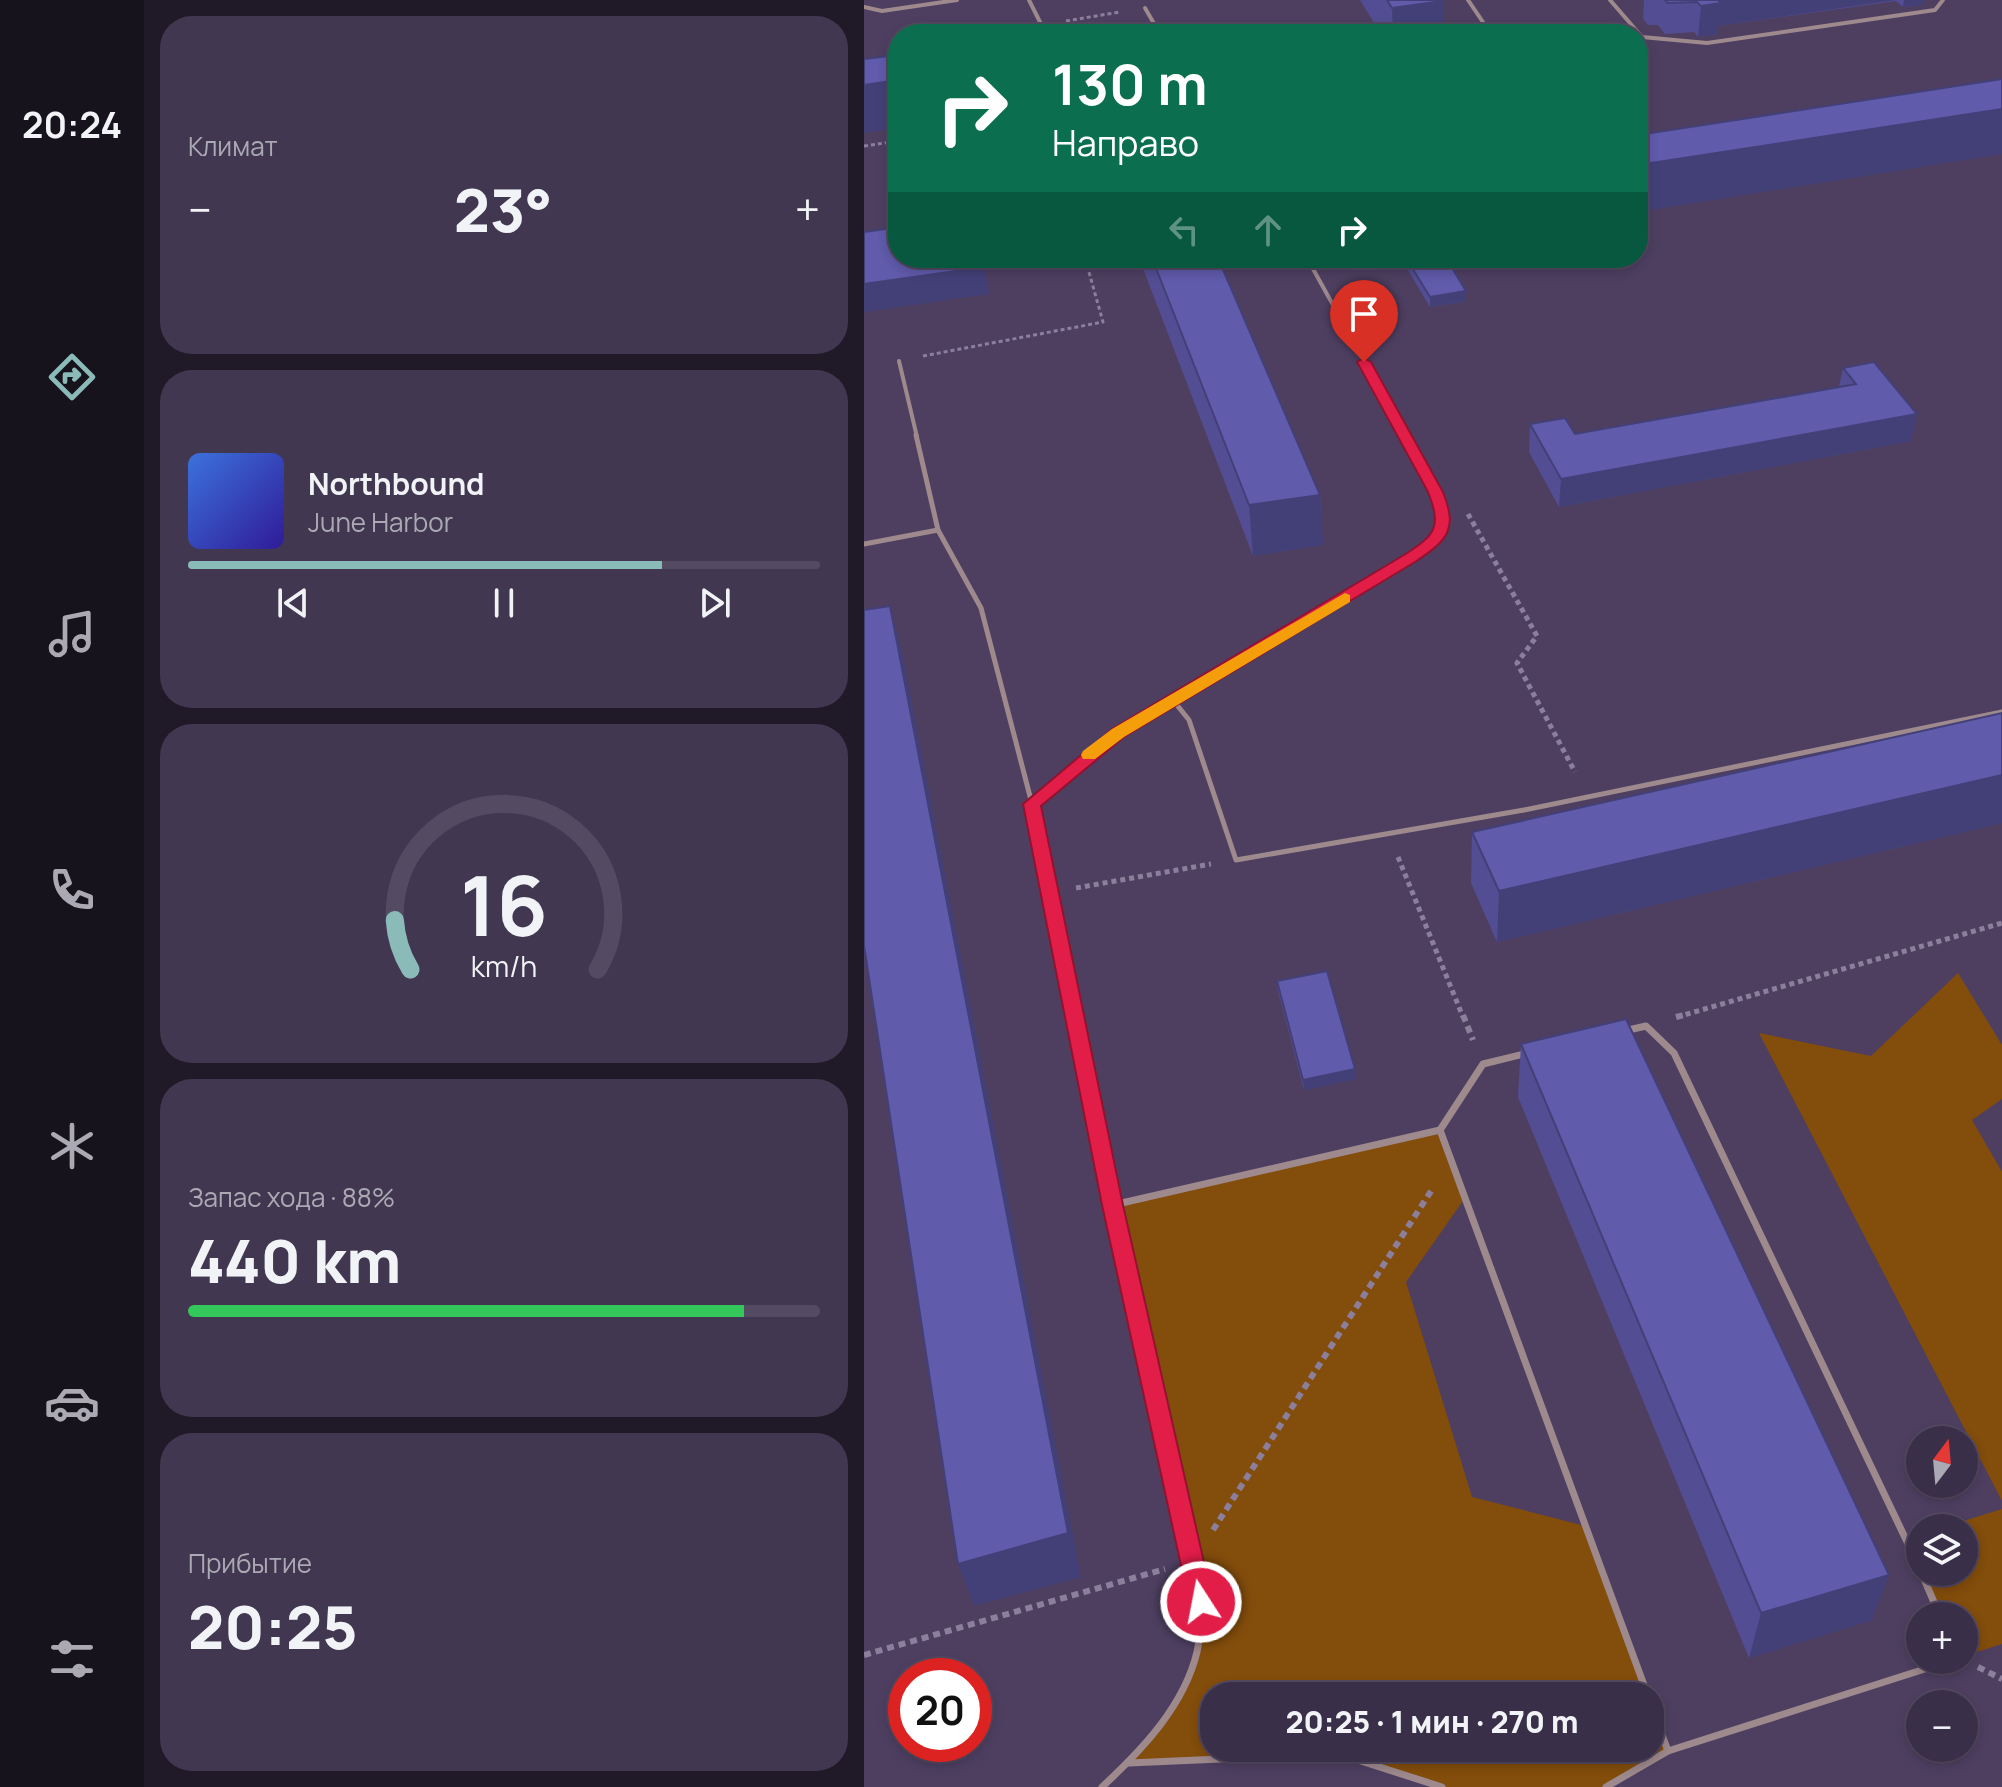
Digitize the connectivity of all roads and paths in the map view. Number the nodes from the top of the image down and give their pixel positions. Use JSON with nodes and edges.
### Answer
{"nodes":[{"id":1,"x":957,"y":0,"type":"edge"},
{"id":2,"x":1029,"y":0,"type":"edge"},
{"id":3,"x":1468,"y":0,"type":"edge"},
{"id":4,"x":1610,"y":0,"type":"edge"},
{"id":5,"x":1943,"y":0,"type":"edge"},
{"id":6,"x":864,"y":7,"type":"edge"},
{"id":7,"x":1145,"y":8,"type":"joint"},
{"id":8,"x":1041,"y":24,"type":"edge"},
{"id":9,"x":1047,"y":24,"type":"edge"},
{"id":10,"x":1154,"y":24,"type":"edge"},
{"id":11,"x":1484,"y":24,"type":"edge"},
{"id":12,"x":1631,"y":24,"type":"edge"},
{"id":13,"x":1648,"y":38,"type":"edge"},
{"id":14,"x":888,"y":142,"type":"edge"},
{"id":15,"x":864,"y":146,"type":"edge"},
{"id":16,"x":1088,"y":268,"type":"edge"},
{"id":17,"x":1313,"y":268,"type":"edge"},
{"id":18,"x":899,"y":361,"type":"joint"},
{"id":19,"x":938,"y":530,"type":"junction"},
{"id":20,"x":864,"y":544,"type":"edge"},
{"id":21,"x":1173,"y":700,"type":"junction"},
{"id":22,"x":2002,"y":712,"type":"edge"},
{"id":23,"x":1032,"y":804,"type":"junction"},
{"id":24,"x":1390,"y":836,"type":"junction"},
{"id":25,"x":1236,"y":860,"type":"junction"},
{"id":26,"x":1052,"y":893,"type":"junction"},
{"id":27,"x":2002,"y":923,"type":"edge"},
{"id":28,"x":1646,"y":1026,"type":"junction"},
{"id":29,"x":1616,"y":1033,"type":"edge"},
{"id":30,"x":1542,"y":1050,"type":"edge"},
{"id":31,"x":1483,"y":1064,"type":"junction"},
{"id":32,"x":1440,"y":1130,"type":"junction"},
{"id":33,"x":1451,"y":1161,"type":"junction"},
{"id":34,"x":1113,"y":1205,"type":"junction"},
{"id":35,"x":1906,"y":1540,"type":"edge"},
{"id":36,"x":1193,"y":1561,"type":"junction"},
{"id":37,"x":864,"y":1655,"type":"edge"},
{"id":38,"x":1909,"y":1674,"type":"edge"},
{"id":39,"x":1643,"y":1682,"type":"edge"},
{"id":40,"x":1664,"y":1740,"type":"edge"},
{"id":41,"x":1668,"y":1751,"type":"junction"},
{"id":42,"x":1129,"y":1763,"type":"junction"},
{"id":43,"x":1102,"y":1787,"type":"edge"},
{"id":44,"x":1442,"y":1787,"type":"edge"},
{"id":45,"x":1606,"y":1787,"type":"edge"}],
"edges":[{"from":1,"to":6,"type":"lane"},
{"from":2,"to":8,"type":"lane"},
{"from":3,"to":11,"type":"lane"},
{"from":4,"to":12,"type":"lane"},
{"from":5,"to":13,"type":"lane"},
{"from":7,"to":9,"type":"path"},
{"from":7,"to":10,"type":"lane"},
{"from":14,"to":15,"type":"path"},
{"from":16,"to":18,"type":"path"},
{"from":17,"to":21,"type":"lane"},
{"from":18,"to":19,"type":"lane"},
{"from":19,"to":20,"type":"lane"},
{"from":19,"to":23,"type":"lane"},
{"from":21,"to":23,"type":"lane"},
{"from":21,"to":25,"type":"lane"},
{"from":22,"to":24,"type":"lane"},
{"from":23,"to":26,"type":"lane"},
{"from":24,"to":25,"type":"lane"},
{"from":24,"to":31,"type":"path"},
{"from":25,"to":26,"type":"path"},
{"from":26,"to":34,"type":"lane"},
{"from":27,"to":28,"type":"path"},
{"from":28,"to":29,"type":"lane"},
{"from":28,"to":35,"type":"lane"},
{"from":30,"to":31,"type":"lane"},
{"from":31,"to":32,"type":"lane"},
{"from":32,"to":33,"type":"lane"},
{"from":32,"to":34,"type":"lane"},
{"from":33,"to":36,"type":"path"},
{"from":33,"to":39,"type":"lane"},
{"from":34,"to":36,"type":"lane"},
{"from":36,"to":37,"type":"path"},
{"from":36,"to":42,"type":"lane"},
{"from":38,"to":41,"type":"lane"},
{"from":40,"to":41,"type":"lane"},
{"from":41,"to":45,"type":"lane"},
{"from":42,"to":43,"type":"lane"},
{"from":42,"to":44,"type":"lane"}]}
